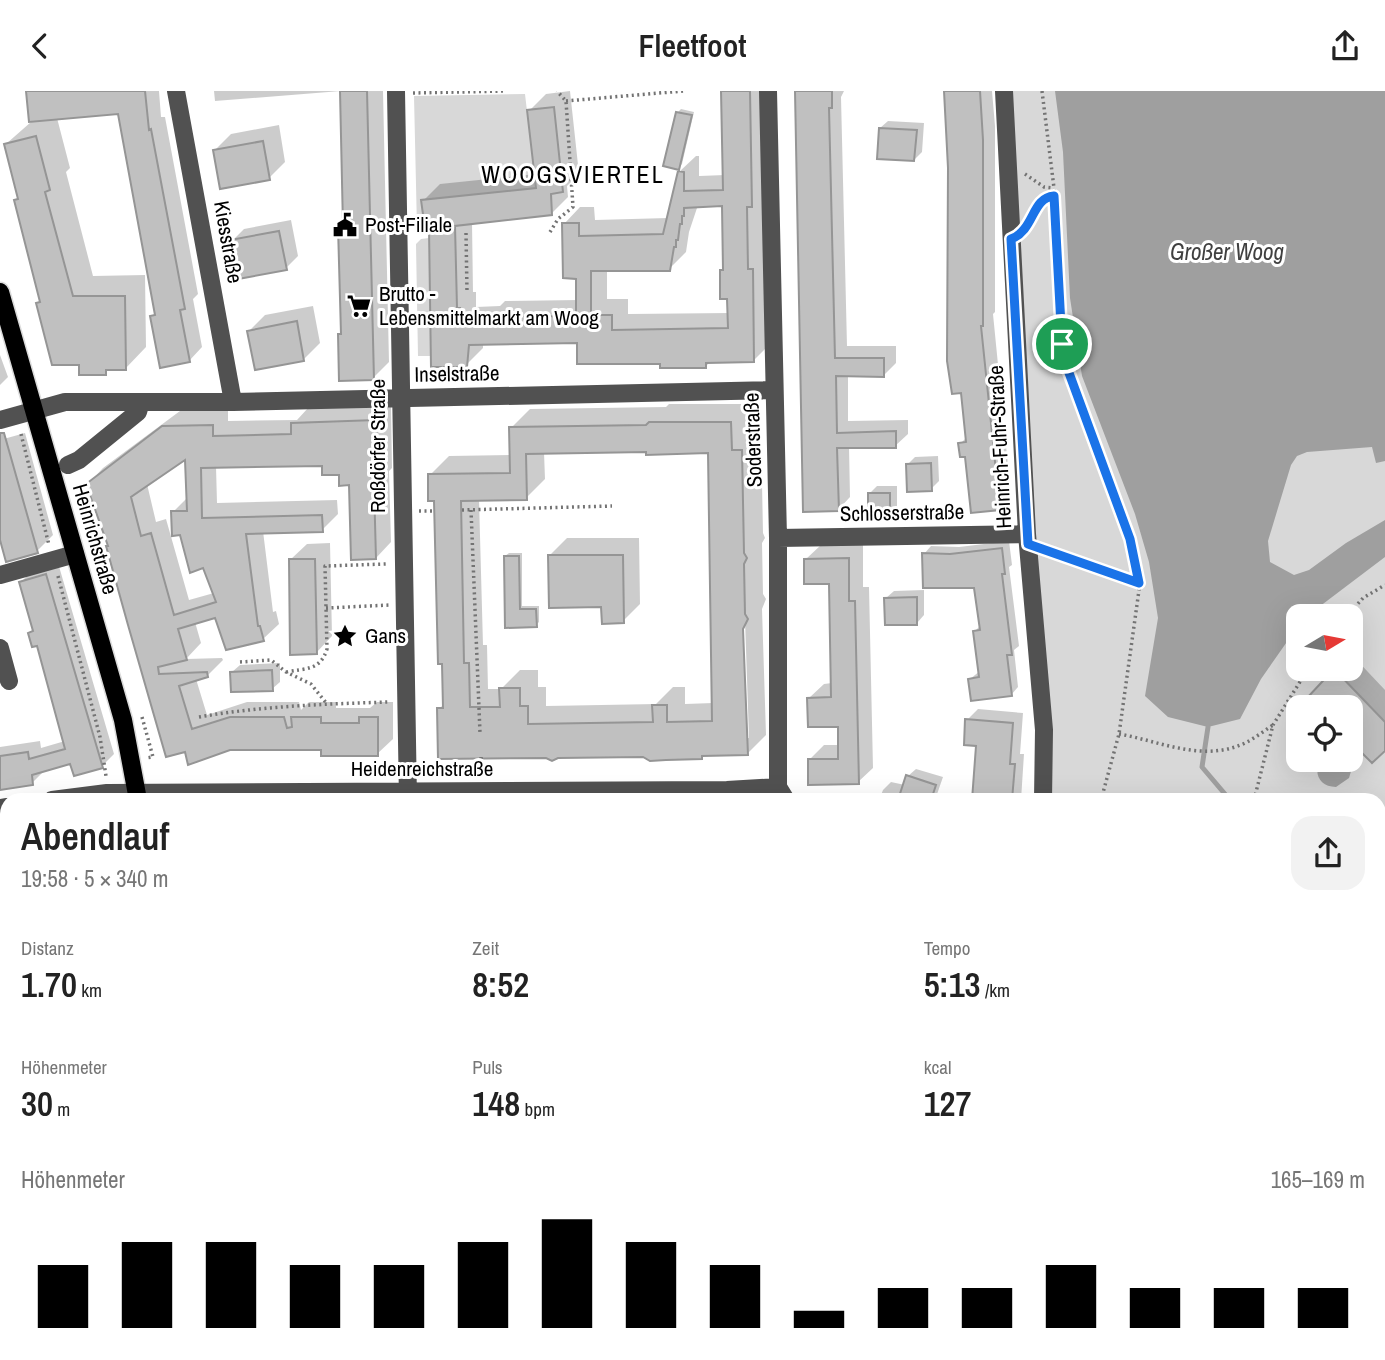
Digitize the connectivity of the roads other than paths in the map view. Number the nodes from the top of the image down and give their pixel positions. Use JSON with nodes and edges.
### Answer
{"nodes":[{"id":1,"x":176,"y":91,"type":"edge"},
{"id":2,"x":768,"y":91,"type":"edge"},
{"id":3,"x":1004,"y":91,"type":"edge"},
{"id":4,"x":396,"y":92,"type":"edge"},
{"id":5,"x":0,"y":292,"type":"edge"},
{"id":6,"x":774,"y":390,"type":"junction"},
{"id":7,"x":401,"y":398,"type":"junction"},
{"id":8,"x":141,"y":402,"type":"junction"},
{"id":9,"x":233,"y":402,"type":"junction"},
{"id":10,"x":34,"y":410,"type":"junction"},
{"id":11,"x":0,"y":419,"type":"edge"},
{"id":12,"x":68,"y":465,"type":"dead end"},
{"id":13,"x":778,"y":538,"type":"junction"},
{"id":14,"x":1028,"y":539,"type":"junction"},
{"id":15,"x":75,"y":554,"type":"junction"},
{"id":16,"x":0,"y":575,"type":"edge"},
{"id":17,"x":0,"y":648,"type":"edge"},
{"id":18,"x":9,"y":681,"type":"dead end"},
{"id":19,"x":137,"y":793,"type":"edge"},
{"id":20,"x":408,"y":793,"type":"edge"},
{"id":21,"x":782,"y":793,"type":"edge"},
{"id":22,"x":1043,"y":793,"type":"edge"}],
"edges":[{"from":1,"to":9,"type":"street","name":"Kiesstraße"},
{"from":2,"to":6,"type":"street","name":"Soderstraße"},
{"from":3,"to":14,"type":"street","name":"Heinrich-Fuhr-Straße"},
{"from":4,"to":7,"type":"street","name":"Roßdörfer Straße"},
{"from":5,"to":10,"type":"main road","name":"Heinrichstraße"},
{"from":6,"to":7,"type":"street","name":"Inselstraße"},
{"from":6,"to":13,"type":"street","name":"Soderstraße"},
{"from":7,"to":9,"type":"street","name":"Inselstraße"},
{"from":7,"to":20,"type":"street","name":"Roßdörfer Straße"},
{"from":8,"to":9,"type":"street","name":"Inselstraße"},
{"from":8,"to":10,"type":"street","name":"Inselstraße"},
{"from":8,"to":12,"type":"street"},
{"from":10,"to":11,"type":"street","name":"Inselstraße"},
{"from":10,"to":15,"type":"main road","name":"Heinrichstraße"},
{"from":13,"to":14,"type":"street","name":"Schlosserstraße"},
{"from":13,"to":21,"type":"street","name":"Soderstraße"},
{"from":14,"to":22,"type":"street","name":"Heinrich-Fuhr-Straße"},
{"from":15,"to":16,"type":"street"},
{"from":15,"to":19,"type":"main road","name":"Heinrichstraße"},
{"from":17,"to":18,"type":"street"}]}
